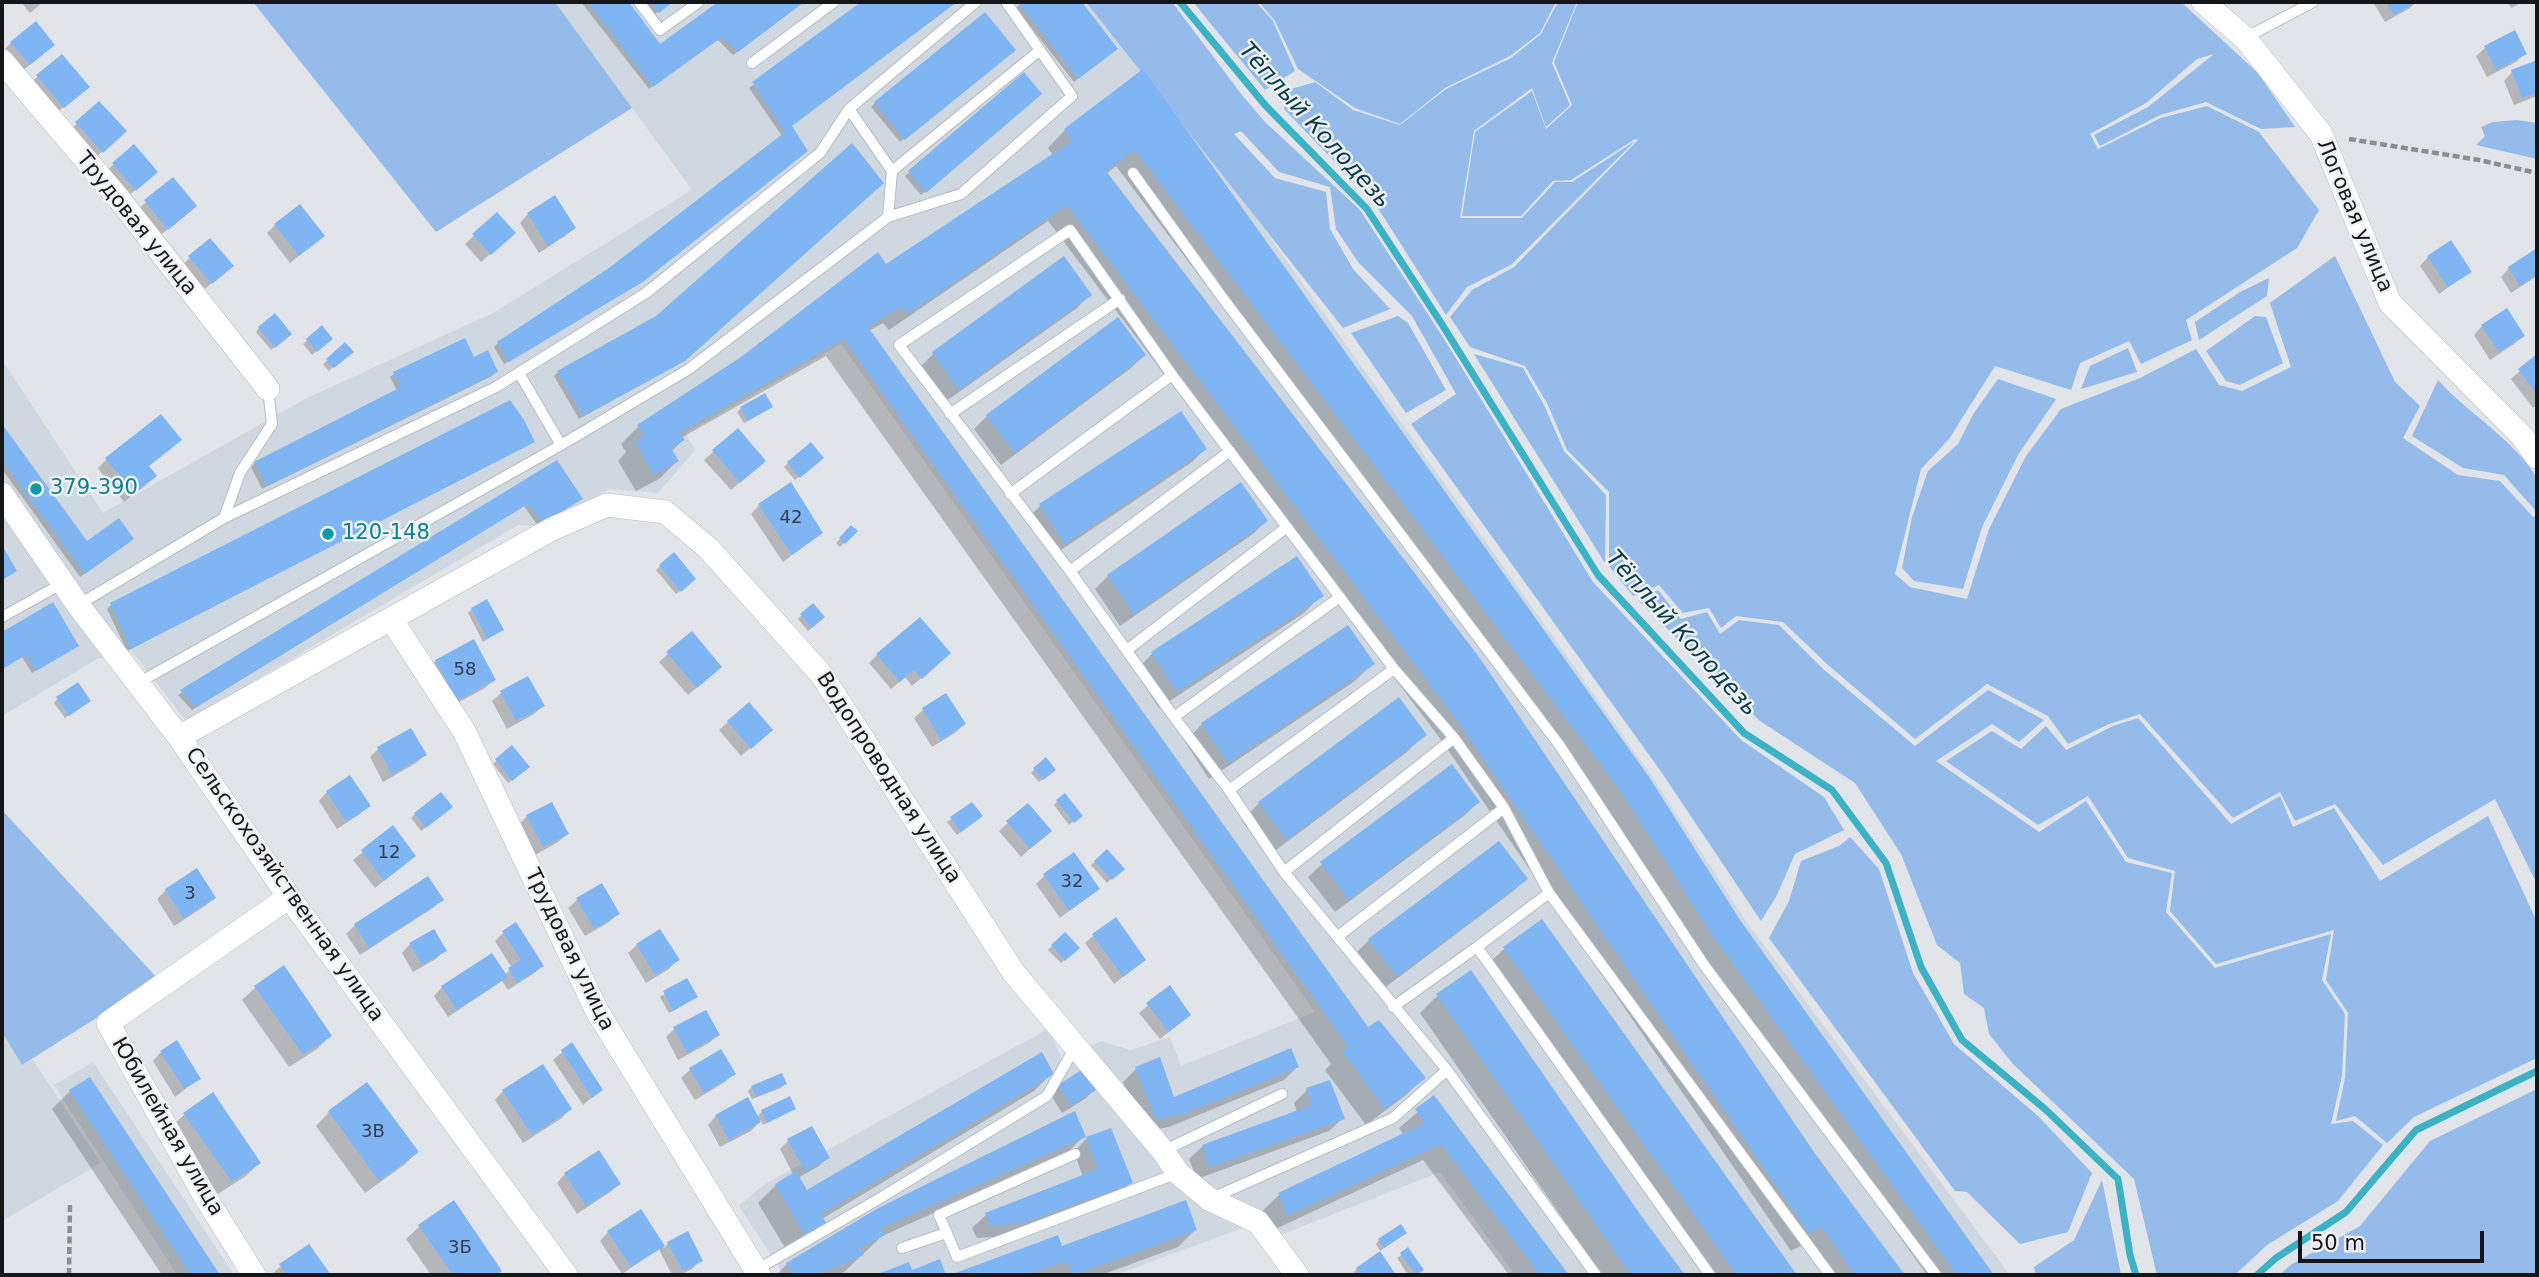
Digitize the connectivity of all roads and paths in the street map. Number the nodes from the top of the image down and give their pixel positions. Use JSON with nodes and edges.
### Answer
{"nodes":[{"id":1,"x":639,"y":2,"type":"edge"},
{"id":2,"x":699,"y":2,"type":"edge"},
{"id":3,"x":834,"y":2,"type":"edge"},
{"id":4,"x":976,"y":2,"type":"edge"},
{"id":5,"x":1006,"y":2,"type":"edge"},
{"id":6,"x":2203,"y":2,"type":"edge"},
{"id":7,"x":2313,"y":2,"type":"edge"},
{"id":8,"x":2245,"y":38,"type":"junction"},
{"id":9,"x":1039,"y":51,"type":"junction"},
{"id":10,"x":2,"y":61,"type":"edge"},
{"id":11,"x":752,"y":63,"type":"dead end"},
{"id":12,"x":849,"y":109,"type":"junction"},
{"id":13,"x":2321,"y":134,"type":"junction"},
{"id":14,"x":892,"y":171,"type":"junction"},
{"id":15,"x":1133,"y":173,"type":"dead end"},
{"id":16,"x":2537,"y":173,"type":"edge"},
{"id":17,"x":888,"y":217,"type":"junction"},
{"id":18,"x":1120,"y":299,"type":"junction"},
{"id":19,"x":519,"y":373,"type":"junction"},
{"id":20,"x":1172,"y":375,"type":"junction"},
{"id":21,"x":268,"y":389,"type":"joint"},
{"id":22,"x":950,"y":414,"type":"junction"},
{"id":23,"x":561,"y":445,"type":"junction"},
{"id":24,"x":1230,"y":452,"type":"junction"},
{"id":25,"x":2537,"y":457,"type":"edge"},
{"id":26,"x":1010,"y":494,"type":"junction"},
{"id":27,"x":5,"y":505,"type":"edge"},
{"id":28,"x":224,"y":518,"type":"junction"},
{"id":29,"x":1287,"y":527,"type":"junction"},
{"id":30,"x":1070,"y":571,"type":"junction"},
{"id":31,"x":63,"y":583,"type":"junction"},
{"id":32,"x":1340,"y":597,"type":"junction"},
{"id":33,"x":78,"y":606,"type":"junction"},
{"id":34,"x":2,"y":617,"type":"edge"},
{"id":35,"x":391,"y":619,"type":"junction"},
{"id":36,"x":1126,"y":650,"type":"junction"},
{"id":37,"x":1394,"y":669,"type":"junction"},
{"id":38,"x":138,"y":683,"type":"junction"},
{"id":39,"x":1174,"y":717,"type":"junction"},
{"id":40,"x":179,"y":737,"type":"junction"},
{"id":41,"x":1454,"y":738,"type":"junction"},
{"id":42,"x":1229,"y":790,"type":"junction"},
{"id":43,"x":1504,"y":808,"type":"junction"},
{"id":44,"x":1284,"y":872,"type":"junction"},
{"id":45,"x":1549,"y":893,"type":"junction"},
{"id":46,"x":289,"y":897,"type":"junction"},
{"id":47,"x":1337,"y":937,"type":"junction"},
{"id":48,"x":1477,"y":947,"type":"junction"},
{"id":49,"x":1393,"y":1007,"type":"junction"},
{"id":50,"x":1075,"y":1046,"type":"junction"},
{"id":51,"x":1447,"y":1070,"type":"junction"},
{"id":52,"x":1282,"y":1094,"type":"dead end"},
{"id":53,"x":1163,"y":1151,"type":"junction"},
{"id":54,"x":1074,"y":1154,"type":"dead end"},
{"id":55,"x":1178,"y":1173,"type":"junction"},
{"id":56,"x":1209,"y":1199,"type":"junction"},
{"id":57,"x":70,"y":1205,"type":"dead end"},
{"id":58,"x":946,"y":1233,"type":"junction"},
{"id":59,"x":902,"y":1248,"type":"dead end"},
{"id":60,"x":757,"y":1273,"type":"edge"},
{"id":61,"x":69,"y":1275,"type":"edge"},
{"id":62,"x":254,"y":1275,"type":"edge"},
{"id":63,"x":566,"y":1275,"type":"edge"},
{"id":64,"x":1297,"y":1275,"type":"edge"},
{"id":65,"x":1596,"y":1275,"type":"edge"},
{"id":66,"x":1710,"y":1275,"type":"edge"},
{"id":67,"x":1830,"y":1275,"type":"edge"},
{"id":68,"x":1936,"y":1275,"type":"edge"}],
"edges":[{"from":1,"to":2,"type":"lane"},
{"from":3,"to":11,"type":"lane"},
{"from":4,"to":12,"type":"lane"},
{"from":5,"to":9,"type":"lane"},
{"from":6,"to":8,"type":"street","name":"Логовая улица"},
{"from":7,"to":8,"type":"lane"},
{"from":8,"to":13,"type":"street","name":"Логовая улица"},
{"from":9,"to":14,"type":"lane"},
{"from":9,"to":17,"type":"lane"},
{"from":10,"to":21,"type":"street","name":"Трудовая улица"},
{"from":12,"to":14,"type":"lane"},
{"from":12,"to":19,"type":"lane"},
{"from":13,"to":16,"type":"path"},
{"from":13,"to":25,"type":"street","name":"Логовая улица"},
{"from":14,"to":17,"type":"lane"},
{"from":15,"to":68,"type":"lane"},
{"from":17,"to":23,"type":"lane"},
{"from":18,"to":20,"type":"lane"},
{"from":18,"to":22,"type":"lane"},
{"from":18,"to":22,"type":"lane"},
{"from":19,"to":23,"type":"lane"},
{"from":19,"to":28,"type":"lane"},
{"from":20,"to":24,"type":"lane"},
{"from":20,"to":26,"type":"lane"},
{"from":21,"to":28,"type":"lane"},
{"from":22,"to":26,"type":"lane"},
{"from":23,"to":38,"type":"lane"},
{"from":24,"to":29,"type":"lane"},
{"from":24,"to":30,"type":"lane"},
{"from":26,"to":30,"type":"lane"},
{"from":27,"to":31,"type":"street","name":"Сельскохозяйственная улица"},
{"from":28,"to":33,"type":"lane"},
{"from":29,"to":32,"type":"lane"},
{"from":29,"to":36,"type":"lane"},
{"from":30,"to":36,"type":"lane"},
{"from":31,"to":33,"type":"street","name":"Сельскохозяйственная улица"},
{"from":31,"to":34,"type":"lane"},
{"from":32,"to":37,"type":"lane"},
{"from":32,"to":39,"type":"lane"},
{"from":33,"to":38,"type":"street","name":"Сельскохозяйственная улица"},
{"from":35,"to":40,"type":"street","name":"Водопроводная улица"},
{"from":35,"to":50,"type":"street","name":"Водопроводная улица"},
{"from":35,"to":60,"type":"street","name":"Трудовая улица"},
{"from":36,"to":39,"type":"lane"},
{"from":37,"to":41,"type":"lane"},
{"from":37,"to":42,"type":"lane"},
{"from":38,"to":40,"type":"street","name":"Сельскохозяйственная улица"},
{"from":39,"to":42,"type":"lane"},
{"from":40,"to":46,"type":"street","name":"Сельскохозяйственная улица"},
{"from":41,"to":43,"type":"lane"},
{"from":41,"to":44,"type":"lane"},
{"from":42,"to":44,"type":"lane"},
{"from":43,"to":45,"type":"lane"},
{"from":43,"to":47,"type":"lane"},
{"from":44,"to":47,"type":"lane"},
{"from":45,"to":48,"type":"lane"},
{"from":45,"to":67,"type":"lane"},
{"from":46,"to":62,"type":"street","name":"Юбилейная улица"},
{"from":46,"to":63,"type":"street","name":"Сельскохозяйственная улица"},
{"from":47,"to":49,"type":"lane"},
{"from":48,"to":49,"type":"lane"},
{"from":48,"to":66,"type":"lane"},
{"from":49,"to":51,"type":"lane"},
{"from":50,"to":53,"type":"street","name":"Водопроводная улица"},
{"from":50,"to":60,"type":"lane"},
{"from":51,"to":56,"type":"lane"},
{"from":51,"to":65,"type":"lane"},
{"from":52,"to":53,"type":"lane"},
{"from":53,"to":55,"type":"street","name":"Водопроводная улица"},
{"from":54,"to":58,"type":"lane"},
{"from":55,"to":56,"type":"street","name":"Водопроводная улица"},
{"from":55,"to":58,"type":"lane"},
{"from":56,"to":64,"type":"street","name":"Водопроводная улица"},
{"from":57,"to":61,"type":"path"},
{"from":58,"to":59,"type":"lane"}]}
